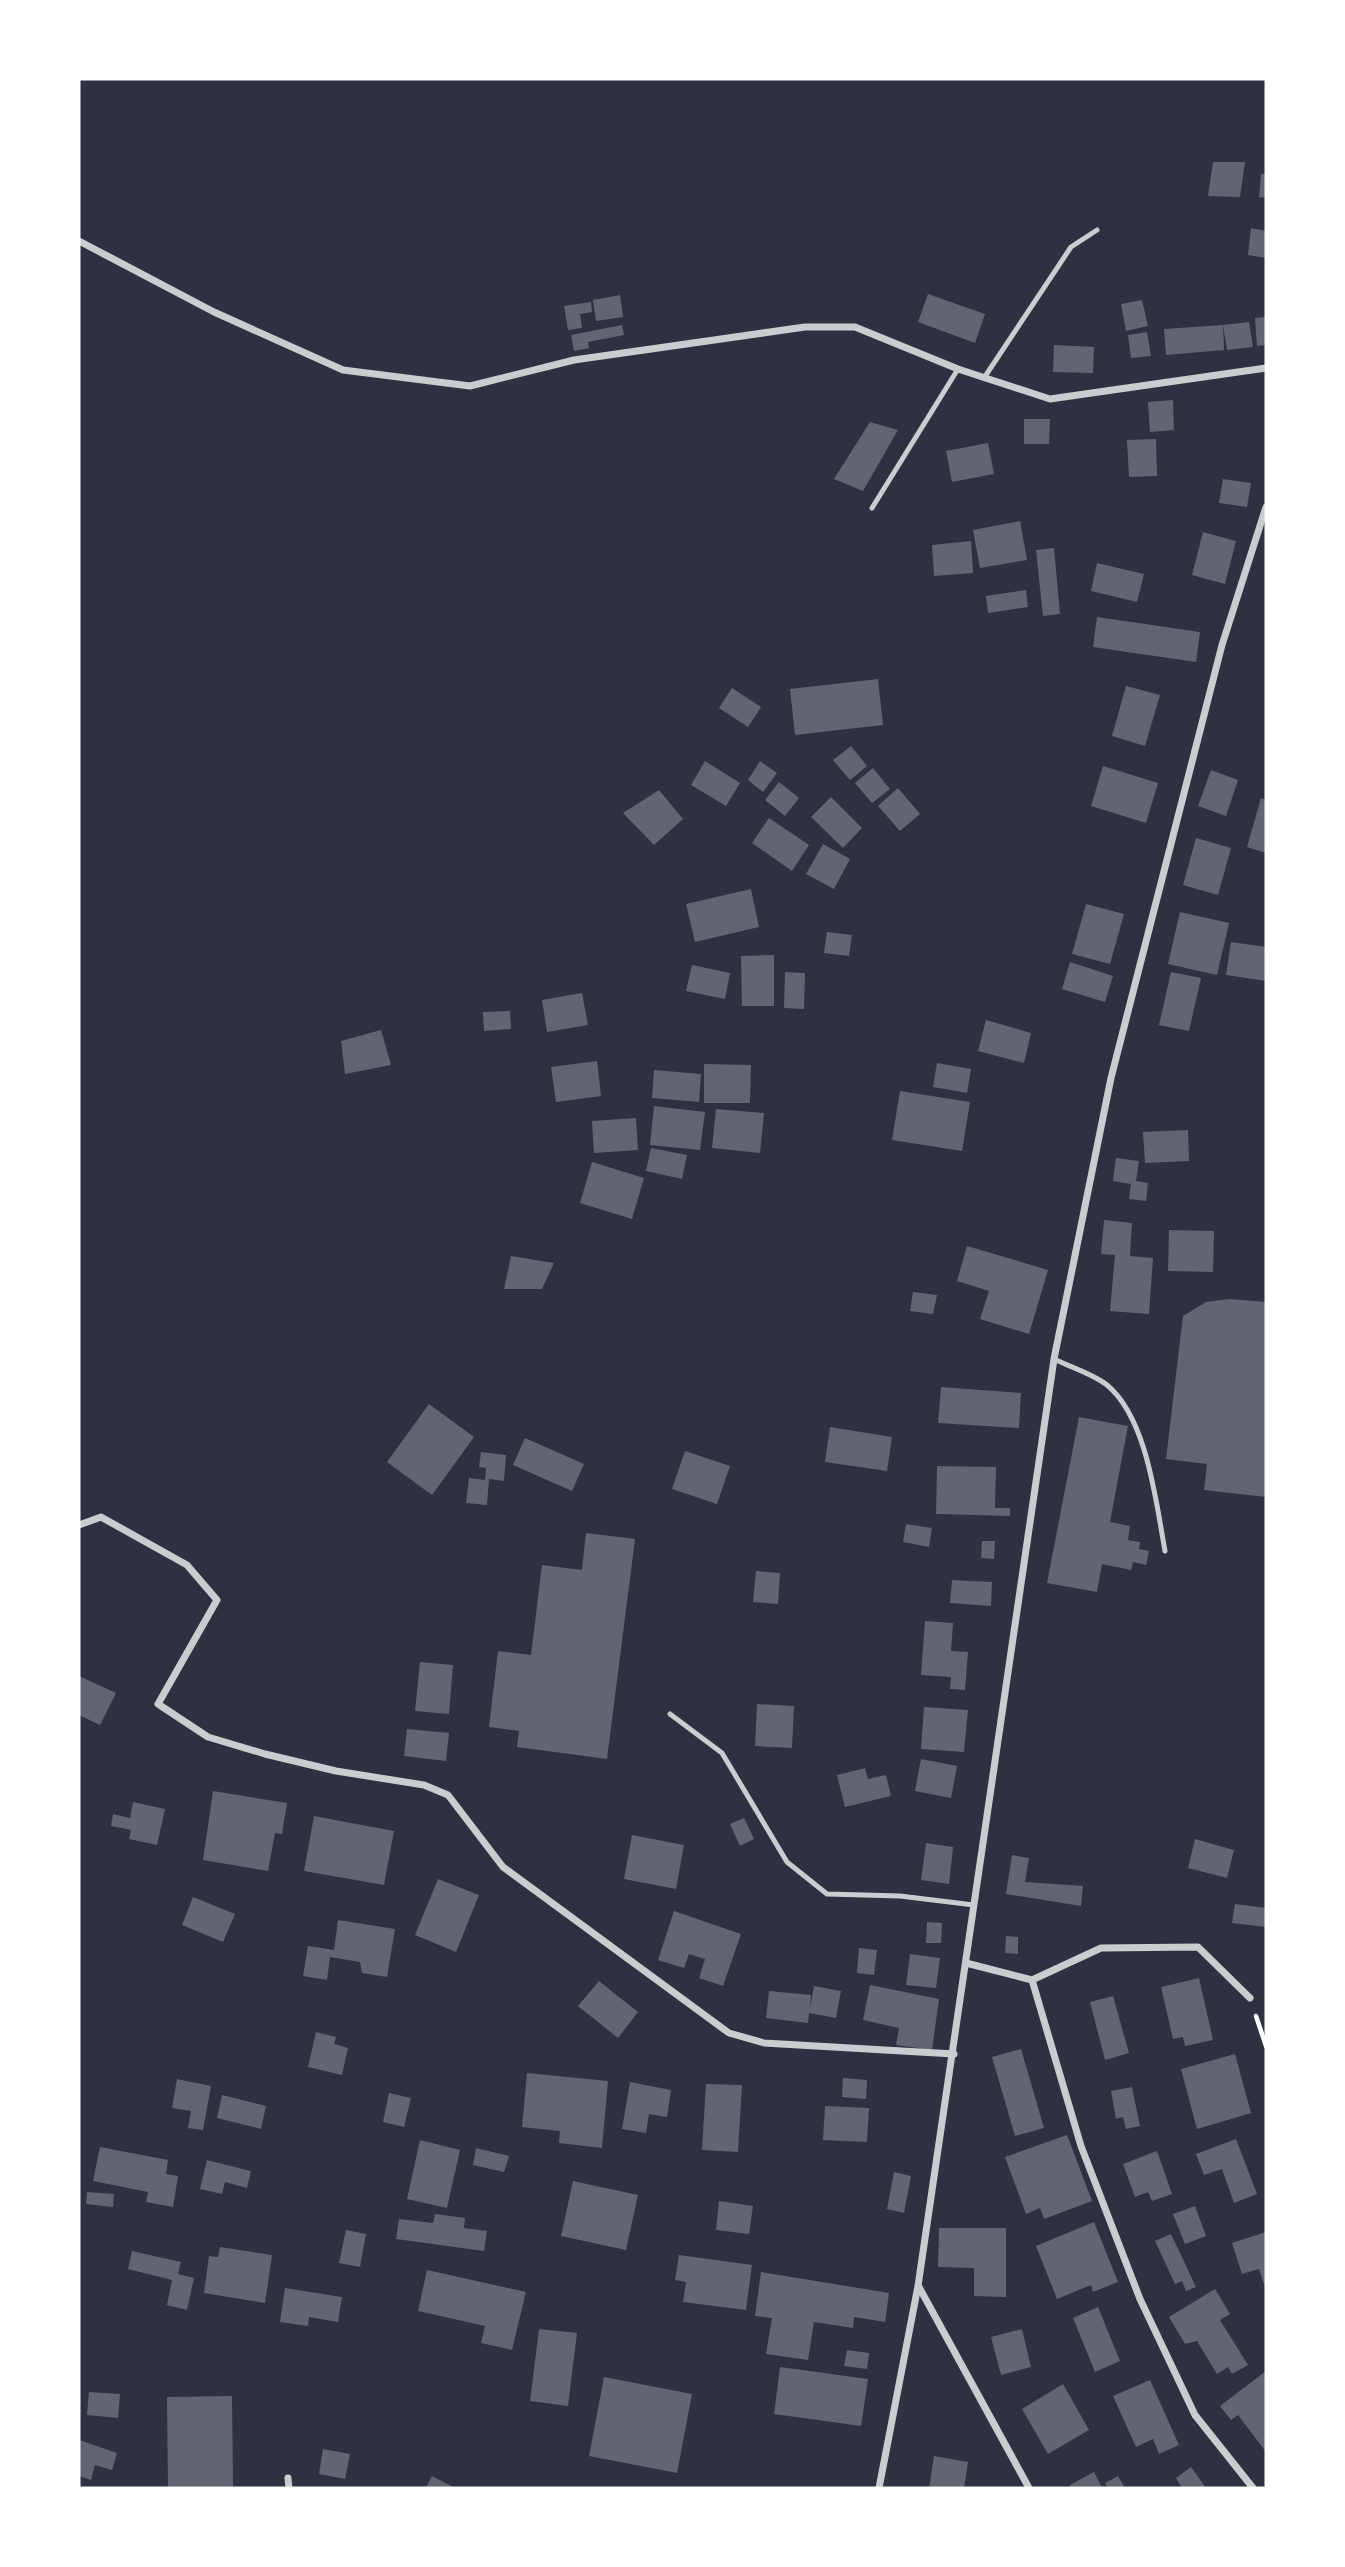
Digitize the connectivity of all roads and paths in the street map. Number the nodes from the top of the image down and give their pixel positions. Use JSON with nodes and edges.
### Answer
{"nodes":[{"id":1,"x":1097,"y":230,"type":"dead end"},
{"id":2,"x":79,"y":241,"type":"edge"},
{"id":3,"x":1266,"y":368,"type":"edge"},
{"id":4,"x":958,"y":369,"type":"junction"},
{"id":5,"x":984,"y":378,"type":"junction"},
{"id":6,"x":1266,"y":507,"type":"edge"},
{"id":7,"x":872,"y":508,"type":"dead end"},
{"id":8,"x":1054,"y":1359,"type":"junction"},
{"id":9,"x":79,"y":1525,"type":"edge"},
{"id":10,"x":1165,"y":1551,"type":"dead end"},
{"id":11,"x":670,"y":1714,"type":"dead end"},
{"id":12,"x":974,"y":1905,"type":"junction"},
{"id":13,"x":966,"y":1963,"type":"junction"},
{"id":14,"x":1032,"y":1980,"type":"junction"},
{"id":15,"x":1250,"y":1998,"type":"joint"},
{"id":16,"x":1266,"y":2046,"type":"edge"},
{"id":17,"x":954,"y":2054,"type":"junction"},
{"id":18,"x":918,"y":2286,"type":"junction"},
{"id":19,"x":288,"y":2478,"type":"dead end"},
{"id":20,"x":289,"y":2488,"type":"edge"},
{"id":21,"x":879,"y":2488,"type":"edge"},
{"id":22,"x":1029,"y":2488,"type":"edge"},
{"id":23,"x":1253,"y":2488,"type":"edge"}],
"edges":[{"from":1,"to":5,"type":"lane"},
{"from":2,"to":4,"type":"street"},
{"from":3,"to":5,"type":"street"},
{"from":4,"to":5,"type":"street"},
{"from":4,"to":7,"type":"lane"},
{"from":6,"to":8,"type":"street"},
{"from":8,"to":10,"type":"lane"},
{"from":8,"to":12,"type":"street"},
{"from":9,"to":17,"type":"street"},
{"from":11,"to":12,"type":"lane"},
{"from":12,"to":13,"type":"street"},
{"from":13,"to":14,"type":"street"},
{"from":13,"to":17,"type":"street"},
{"from":14,"to":15,"type":"street"},
{"from":14,"to":23,"type":"street"},
{"from":15,"to":16,"type":"path"},
{"from":17,"to":18,"type":"street"},
{"from":18,"to":21,"type":"street"},
{"from":18,"to":22,"type":"street"},
{"from":19,"to":20,"type":"street"}]}
